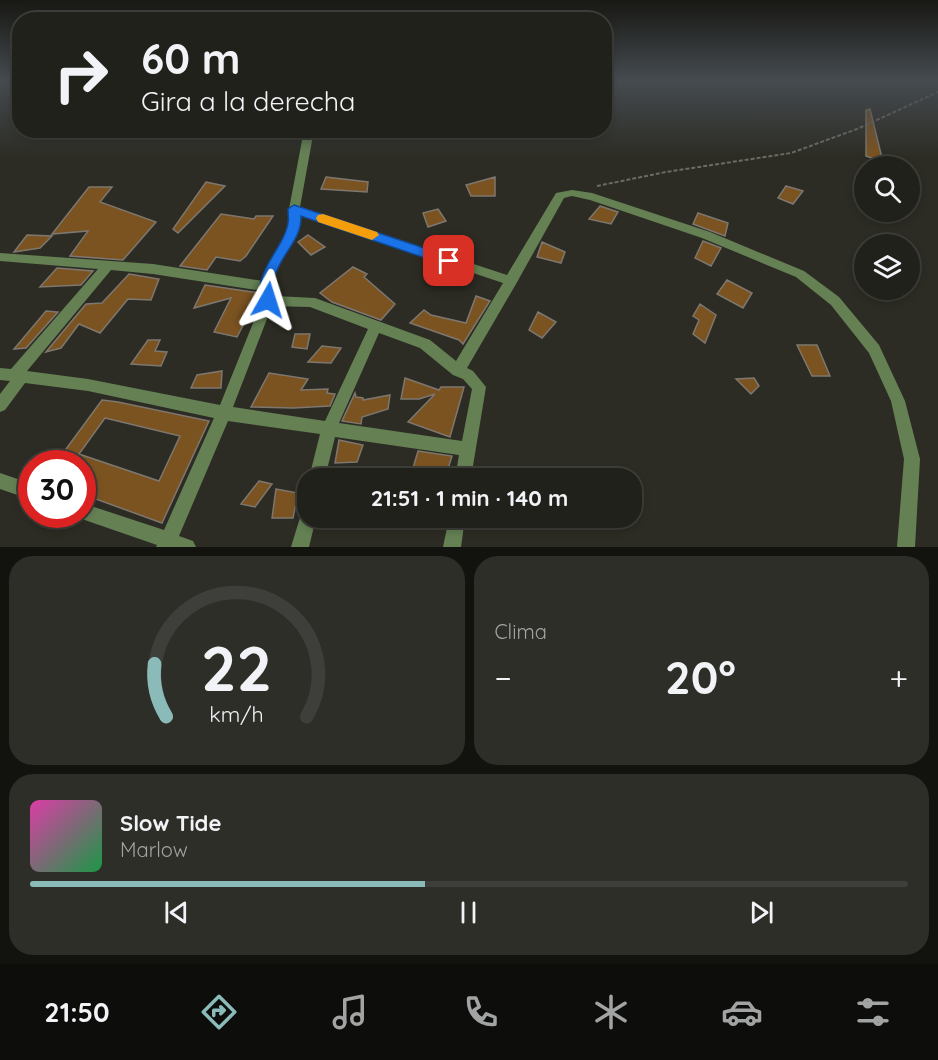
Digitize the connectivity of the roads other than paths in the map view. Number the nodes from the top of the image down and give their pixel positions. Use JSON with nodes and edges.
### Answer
{"nodes":[{"id":1,"x":307,"y":138,"type":"edge"},
{"id":2,"x":294,"y":209,"type":"junction"},
{"id":3,"x":0,"y":257,"type":"edge"},
{"id":4,"x":108,"y":265,"type":"junction"},
{"id":5,"x":512,"y":281,"type":"junction"},
{"id":6,"x":269,"y":294,"type":"junction"},
{"id":7,"x":376,"y":326,"type":"junction"},
{"id":8,"x":458,"y":371,"type":"junction"},
{"id":9,"x":7,"y":375,"type":"edge"},
{"id":10,"x":0,"y":405,"type":"edge"},
{"id":11,"x":224,"y":413,"type":"junction"},
{"id":12,"x":329,"y":428,"type":"junction"},
{"id":13,"x":467,"y":449,"type":"junction"},
{"id":14,"x":319,"y":468,"type":"edge"},
{"id":15,"x":464,"y":468,"type":"edge"},
{"id":16,"x":0,"y":481,"type":"edge"},
{"id":17,"x":18,"y":487,"type":"edge"},
{"id":18,"x":96,"y":516,"type":"edge"},
{"id":19,"x":305,"y":528,"type":"edge"},
{"id":20,"x":456,"y":528,"type":"edge"},
{"id":21,"x":166,"y":544,"type":"edge"},
{"id":22,"x":187,"y":547,"type":"edge"},
{"id":23,"x":300,"y":547,"type":"edge"},
{"id":24,"x":453,"y":547,"type":"edge"},
{"id":25,"x":906,"y":547,"type":"edge"}],
"edges":[{"from":1,"to":2,"type":"street"},
{"from":2,"to":5,"type":"street"},
{"from":2,"to":6,"type":"street"},
{"from":3,"to":4,"type":"street"},
{"from":4,"to":6,"type":"street"},
{"from":4,"to":9,"type":"street"},
{"from":5,"to":8,"type":"street"},
{"from":5,"to":25,"type":"street"},
{"from":6,"to":7,"type":"street"},
{"from":6,"to":11,"type":"street"},
{"from":7,"to":8,"type":"street"},
{"from":7,"to":12,"type":"street"},
{"from":8,"to":13,"type":"street"},
{"from":9,"to":10,"type":"street"},
{"from":9,"to":11,"type":"street"},
{"from":11,"to":12,"type":"street"},
{"from":11,"to":21,"type":"street"},
{"from":12,"to":13,"type":"street"},
{"from":12,"to":14,"type":"street"},
{"from":13,"to":15,"type":"street"},
{"from":16,"to":17,"type":"street"},
{"from":18,"to":21,"type":"street"},
{"from":19,"to":23,"type":"street"},
{"from":20,"to":24,"type":"street"},
{"from":21,"to":22,"type":"street"}]}
